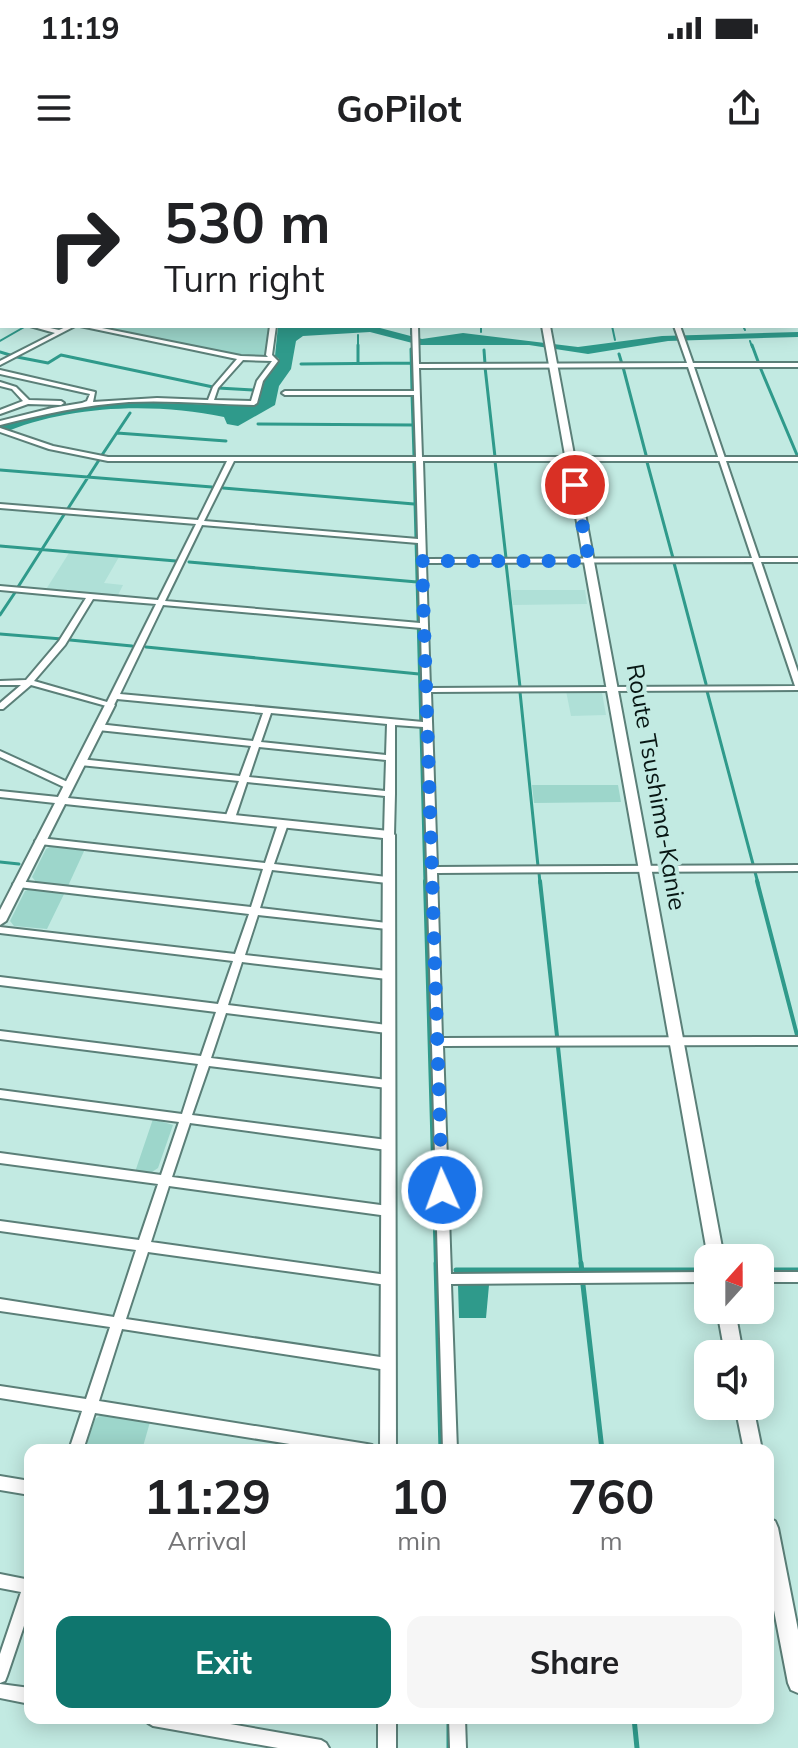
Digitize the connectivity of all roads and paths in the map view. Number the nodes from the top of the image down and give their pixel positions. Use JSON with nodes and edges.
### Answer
{"nodes":[{"id":1,"x":42,"y":328,"type":"edge"},
{"id":2,"x":68,"y":328,"type":"edge"},
{"id":3,"x":93,"y":328,"type":"edge"},
{"id":4,"x":273,"y":328,"type":"edge"},
{"id":5,"x":415,"y":328,"type":"edge"},
{"id":6,"x":546,"y":328,"type":"edge"},
{"id":7,"x":678,"y":329,"type":"edge"},
{"id":8,"x":59,"y":332,"type":"junction"},
{"id":9,"x":0,"y":354,"type":"edge"},
{"id":10,"x":12,"y":357,"type":"junction"},
{"id":11,"x":241,"y":358,"type":"junction"},
{"id":12,"x":272,"y":359,"type":"junction"},
{"id":13,"x":0,"y":363,"type":"edge"},
{"id":14,"x":691,"y":365,"type":"junction"},
{"id":15,"x":798,"y":365,"type":"edge"},
{"id":16,"x":416,"y":366,"type":"junction"},
{"id":17,"x":554,"y":366,"type":"junction"},
{"id":18,"x":0,"y":372,"type":"edge"},
{"id":19,"x":0,"y":384,"type":"edge"},
{"id":20,"x":67,"y":388,"type":"junction"},
{"id":21,"x":285,"y":393,"type":"dead end"},
{"id":22,"x":415,"y":393,"type":"junction"},
{"id":23,"x":27,"y":402,"type":"junction"},
{"id":24,"x":210,"y":402,"type":"junction"},
{"id":25,"x":54,"y":403,"type":"junction"},
{"id":26,"x":90,"y":403,"type":"junction"},
{"id":27,"x":0,"y":412,"type":"edge"},
{"id":28,"x":0,"y":423,"type":"edge"},
{"id":29,"x":4,"y":434,"type":"edge"},
{"id":30,"x":418,"y":459,"type":"junction"},
{"id":31,"x":570,"y":459,"type":"junction"},
{"id":32,"x":722,"y":459,"type":"junction"},
{"id":33,"x":798,"y":459,"type":"edge"},
{"id":34,"x":231,"y":460,"type":"junction"},
{"id":35,"x":0,"y":506,"type":"edge"},
{"id":36,"x":201,"y":523,"type":"junction"},
{"id":37,"x":418,"y":541,"type":"junction"},
{"id":38,"x":756,"y":560,"type":"junction"},
{"id":39,"x":798,"y":560,"type":"edge"},
{"id":40,"x":422,"y":561,"type":"junction"},
{"id":41,"x":589,"y":561,"type":"junction"},
{"id":42,"x":0,"y":588,"type":"edge"},
{"id":43,"x":91,"y":596,"type":"junction"},
{"id":44,"x":161,"y":602,"type":"junction"},
{"id":45,"x":419,"y":626,"type":"junction"},
{"id":46,"x":30,"y":682,"type":"junction"},
{"id":47,"x":0,"y":683,"type":"edge"},
{"id":48,"x":798,"y":686,"type":"edge"},
{"id":49,"x":612,"y":689,"type":"junction"},
{"id":50,"x":426,"y":690,"type":"junction"},
{"id":51,"x":112,"y":700,"type":"junction"},
{"id":52,"x":0,"y":707,"type":"edge"},
{"id":53,"x":268,"y":710,"type":"junction"},
{"id":54,"x":391,"y":722,"type":"junction"},
{"id":55,"x":424,"y":725,"type":"junction"},
{"id":56,"x":98,"y":727,"type":"junction"},
{"id":57,"x":256,"y":744,"type":"junction"},
{"id":58,"x":0,"y":754,"type":"edge"},
{"id":59,"x":390,"y":758,"type":"junction"},
{"id":60,"x":80,"y":762,"type":"junction"},
{"id":61,"x":244,"y":779,"type":"junction"},
{"id":62,"x":69,"y":786,"type":"junction"},
{"id":63,"x":0,"y":794,"type":"edge"},
{"id":64,"x":391,"y":794,"type":"junction"},
{"id":65,"x":61,"y":800,"type":"junction"},
{"id":66,"x":230,"y":818,"type":"junction"},
{"id":67,"x":283,"y":824,"type":"junction"},
{"id":68,"x":389,"y":835,"type":"junction"},
{"id":69,"x":40,"y":841,"type":"junction"},
{"id":70,"x":270,"y":867,"type":"junction"},
{"id":71,"x":798,"y":868,"type":"edge"},
{"id":72,"x":645,"y":869,"type":"junction"},
{"id":73,"x":432,"y":870,"type":"junction"},
{"id":74,"x":387,"y":880,"type":"junction"},
{"id":75,"x":18,"y":884,"type":"junction"},
{"id":76,"x":255,"y":909,"type":"junction"},
{"id":77,"x":0,"y":921,"type":"edge"},
{"id":78,"x":387,"y":926,"type":"junction"},
{"id":79,"x":0,"y":930,"type":"edge"},
{"id":80,"x":240,"y":957,"type":"junction"},
{"id":81,"x":387,"y":975,"type":"junction"},
{"id":82,"x":0,"y":981,"type":"edge"},
{"id":83,"x":223,"y":1008,"type":"junction"},
{"id":84,"x":387,"y":1029,"type":"junction"},
{"id":85,"x":0,"y":1035,"type":"edge"},
{"id":86,"x":798,"y":1041,"type":"edge"},
{"id":87,"x":436,"y":1042,"type":"junction"},
{"id":88,"x":676,"y":1042,"type":"junction"},
{"id":89,"x":205,"y":1060,"type":"junction"},
{"id":90,"x":387,"y":1084,"type":"junction"},
{"id":91,"x":0,"y":1094,"type":"edge"},
{"id":92,"x":186,"y":1118,"type":"junction"},
{"id":93,"x":387,"y":1145,"type":"junction"},
{"id":94,"x":0,"y":1158,"type":"edge"},
{"id":95,"x":165,"y":1180,"type":"junction"},
{"id":96,"x":388,"y":1211,"type":"junction"},
{"id":97,"x":0,"y":1226,"type":"edge"},
{"id":98,"x":713,"y":1244,"type":"edge"},
{"id":99,"x":144,"y":1245,"type":"junction"},
{"id":100,"x":694,"y":1277,"type":"edge"},
{"id":101,"x":774,"y":1277,"type":"edge"},
{"id":102,"x":798,"y":1277,"type":"edge"},
{"id":103,"x":445,"y":1279,"type":"junction"},
{"id":104,"x":387,"y":1280,"type":"junction"},
{"id":105,"x":0,"y":1305,"type":"edge"},
{"id":106,"x":118,"y":1322,"type":"junction"},
{"id":107,"x":387,"y":1364,"type":"junction"},
{"id":108,"x":0,"y":1392,"type":"edge"},
{"id":109,"x":91,"y":1406,"type":"junction"},
{"id":110,"x":747,"y":1420,"type":"edge"},
{"id":111,"x":78,"y":1444,"type":"edge"},
{"id":112,"x":329,"y":1444,"type":"edge"},
{"id":113,"x":388,"y":1444,"type":"edge"},
{"id":114,"x":450,"y":1444,"type":"edge"},
{"id":115,"x":752,"y":1444,"type":"edge"},
{"id":116,"x":0,"y":1483,"type":"edge"},
{"id":117,"x":24,"y":1487,"type":"edge"},
{"id":118,"x":774,"y":1559,"type":"edge"},
{"id":119,"x":0,"y":1581,"type":"edge"},
{"id":120,"x":24,"y":1586,"type":"edge"},
{"id":121,"x":24,"y":1605,"type":"edge"},
{"id":122,"x":0,"y":1676,"type":"edge"},
{"id":123,"x":798,"y":1683,"type":"edge"},
{"id":124,"x":0,"y":1691,"type":"edge"},
{"id":125,"x":24,"y":1695,"type":"edge"},
{"id":126,"x":187,"y":1724,"type":"edge"},
{"id":127,"x":387,"y":1724,"type":"edge"},
{"id":128,"x":457,"y":1724,"type":"edge"},
{"id":129,"x":321,"y":1748,"type":"edge"},
{"id":130,"x":387,"y":1748,"type":"edge"},
{"id":131,"x":458,"y":1748,"type":"edge"}],
"edges":[{"from":1,"to":8,"type":"street"},
{"from":2,"to":8,"type":"street"},
{"from":3,"to":11,"type":"street"},
{"from":4,"to":12,"type":"street"},
{"from":5,"to":16,"type":"street"},
{"from":6,"to":17,"type":"main road","name":"Route Tsushima-Kanie"},
{"from":7,"to":14,"type":"street"},
{"from":8,"to":10,"type":"street"},
{"from":9,"to":10,"type":"street"},
{"from":10,"to":13,"type":"street"},
{"from":11,"to":12,"type":"street"},
{"from":11,"to":24,"type":"street"},
{"from":12,"to":24,"type":"street"},
{"from":14,"to":15,"type":"street"},
{"from":14,"to":17,"type":"street"},
{"from":14,"to":32,"type":"street"},
{"from":16,"to":17,"type":"street"},
{"from":16,"to":22,"type":"street"},
{"from":17,"to":31,"type":"main road","name":"Route Tsushima-Kanie"},
{"from":18,"to":20,"type":"street"},
{"from":19,"to":23,"type":"street"},
{"from":20,"to":25,"type":"street"},
{"from":20,"to":26,"type":"street"},
{"from":21,"to":22,"type":"street"},
{"from":22,"to":30,"type":"street"},
{"from":23,"to":25,"type":"street"},
{"from":23,"to":27,"type":"street"},
{"from":24,"to":26,"type":"street"},
{"from":25,"to":26,"type":"street"},
{"from":26,"to":28,"type":"street"},
{"from":29,"to":34,"type":"street"},
{"from":30,"to":31,"type":"street"},
{"from":30,"to":34,"type":"street"},
{"from":30,"to":37,"type":"street"},
{"from":31,"to":32,"type":"street"},
{"from":31,"to":41,"type":"main road","name":"Route Tsushima-Kanie"},
{"from":32,"to":33,"type":"street"},
{"from":32,"to":38,"type":"street"},
{"from":34,"to":36,"type":"street"},
{"from":35,"to":36,"type":"street"},
{"from":36,"to":37,"type":"street"},
{"from":36,"to":44,"type":"street"},
{"from":37,"to":40,"type":"street"},
{"from":38,"to":39,"type":"street"},
{"from":38,"to":41,"type":"street"},
{"from":38,"to":48,"type":"street"},
{"from":40,"to":41,"type":"street"},
{"from":40,"to":45,"type":"street"},
{"from":41,"to":49,"type":"main road","name":"Route Tsushima-Kanie"},
{"from":42,"to":43,"type":"street"},
{"from":43,"to":44,"type":"street"},
{"from":43,"to":46,"type":"street"},
{"from":44,"to":45,"type":"street"},
{"from":44,"to":51,"type":"street"},
{"from":45,"to":50,"type":"street"},
{"from":46,"to":47,"type":"street"},
{"from":46,"to":51,"type":"street"},
{"from":46,"to":52,"type":"street"},
{"from":48,"to":49,"type":"street"},
{"from":49,"to":50,"type":"street"},
{"from":49,"to":72,"type":"main road","name":"Route Tsushima-Kanie"},
{"from":50,"to":55,"type":"street"},
{"from":51,"to":53,"type":"street"},
{"from":51,"to":56,"type":"street"},
{"from":53,"to":54,"type":"street"},
{"from":53,"to":57,"type":"street"},
{"from":54,"to":55,"type":"street"},
{"from":54,"to":59,"type":"street"},
{"from":55,"to":73,"type":"street"},
{"from":56,"to":57,"type":"street"},
{"from":56,"to":60,"type":"street"},
{"from":57,"to":59,"type":"street"},
{"from":57,"to":61,"type":"street"},
{"from":58,"to":62,"type":"street"},
{"from":59,"to":64,"type":"street"},
{"from":60,"to":61,"type":"street"},
{"from":60,"to":62,"type":"street"},
{"from":61,"to":64,"type":"street"},
{"from":61,"to":66,"type":"street"},
{"from":62,"to":65,"type":"street"},
{"from":63,"to":65,"type":"street"},
{"from":64,"to":68,"type":"street"},
{"from":65,"to":66,"type":"street"},
{"from":65,"to":69,"type":"street"},
{"from":66,"to":67,"type":"street"},
{"from":67,"to":68,"type":"street"},
{"from":67,"to":70,"type":"street"},
{"from":68,"to":74,"type":"street"},
{"from":69,"to":70,"type":"street"},
{"from":69,"to":75,"type":"street"},
{"from":70,"to":74,"type":"street"},
{"from":70,"to":76,"type":"street"},
{"from":71,"to":72,"type":"street"},
{"from":72,"to":73,"type":"street"},
{"from":72,"to":88,"type":"main road","name":"Route Tsushima-Kanie"},
{"from":73,"to":87,"type":"street"},
{"from":74,"to":78,"type":"street"},
{"from":75,"to":76,"type":"street"},
{"from":75,"to":77,"type":"street"},
{"from":76,"to":78,"type":"street"},
{"from":76,"to":80,"type":"street"},
{"from":78,"to":81,"type":"street"},
{"from":79,"to":80,"type":"street"},
{"from":80,"to":81,"type":"street"},
{"from":80,"to":83,"type":"street"},
{"from":81,"to":84,"type":"street"},
{"from":82,"to":83,"type":"street"},
{"from":83,"to":84,"type":"street"},
{"from":83,"to":89,"type":"street"},
{"from":84,"to":90,"type":"street"},
{"from":85,"to":89,"type":"street"},
{"from":86,"to":88,"type":"street"},
{"from":87,"to":88,"type":"street"},
{"from":87,"to":103,"type":"street"},
{"from":88,"to":98,"type":"main road","name":"Route Tsushima-Kanie"},
{"from":89,"to":90,"type":"street"},
{"from":89,"to":92,"type":"street"},
{"from":90,"to":93,"type":"street"},
{"from":91,"to":92,"type":"street"},
{"from":92,"to":93,"type":"street"},
{"from":92,"to":95,"type":"street"},
{"from":93,"to":96,"type":"street"},
{"from":94,"to":95,"type":"street"},
{"from":95,"to":96,"type":"street"},
{"from":95,"to":99,"type":"street"},
{"from":96,"to":104,"type":"street"},
{"from":97,"to":99,"type":"street"},
{"from":99,"to":104,"type":"street"},
{"from":99,"to":106,"type":"street"},
{"from":100,"to":103,"type":"street"},
{"from":101,"to":102,"type":"street"},
{"from":103,"to":114,"type":"street"},
{"from":104,"to":107,"type":"street"},
{"from":105,"to":106,"type":"street"},
{"from":106,"to":107,"type":"street"},
{"from":106,"to":109,"type":"street"},
{"from":107,"to":113,"type":"street"},
{"from":108,"to":109,"type":"street"},
{"from":109,"to":111,"type":"street"},
{"from":109,"to":112,"type":"street"},
{"from":110,"to":115,"type":"main road"},
{"from":116,"to":117,"type":"street"},
{"from":118,"to":123,"type":"main road"},
{"from":119,"to":120,"type":"street"},
{"from":121,"to":122,"type":"street"},
{"from":124,"to":125,"type":"street"},
{"from":126,"to":129,"type":"street"},
{"from":127,"to":130,"type":"street"},
{"from":128,"to":131,"type":"street"}]}
